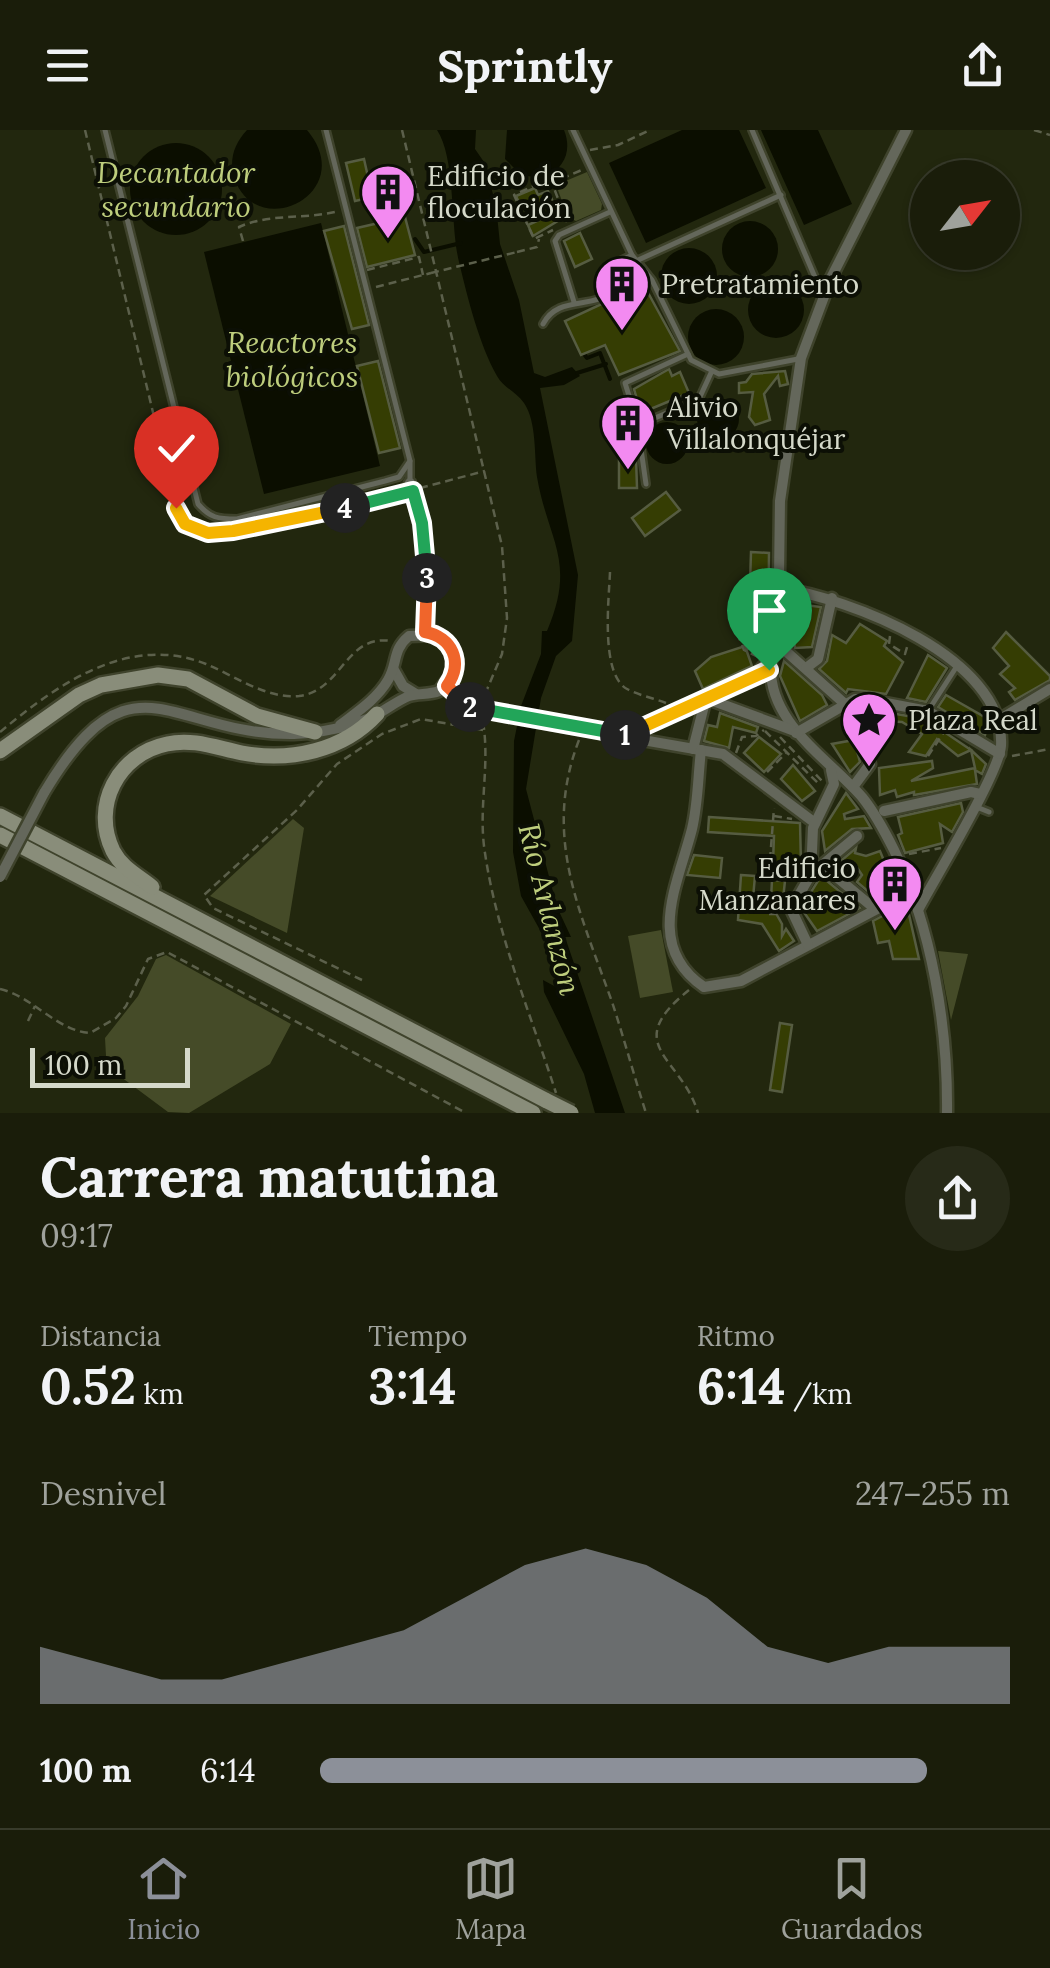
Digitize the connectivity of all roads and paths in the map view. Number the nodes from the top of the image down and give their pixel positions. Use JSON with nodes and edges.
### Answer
{"nodes":[{"id":1,"x":85,"y":130,"type":"edge"},
{"id":2,"x":106,"y":130,"type":"edge"},
{"id":3,"x":326,"y":130,"type":"edge"},
{"id":4,"x":402,"y":130,"type":"edge"},
{"id":5,"x":573,"y":130,"type":"edge"},
{"id":6,"x":650,"y":130,"type":"edge"},
{"id":7,"x":752,"y":130,"type":"edge"},
{"id":8,"x":906,"y":130,"type":"edge"},
{"id":9,"x":1034,"y":130,"type":"edge"},
{"id":10,"x":1050,"y":135,"type":"edge"},
{"id":11,"x":583,"y":151,"type":"junction"},
{"id":12,"x":590,"y":166,"type":"junction"},
{"id":13,"x":552,"y":184,"type":"junction"},
{"id":14,"x":781,"y":195,"type":"junction"},
{"id":15,"x":346,"y":210,"type":"junction"},
{"id":16,"x":610,"y":211,"type":"junction"},
{"id":17,"x":569,"y":226,"type":"junction"},
{"id":18,"x":540,"y":236,"type":"junction"},
{"id":19,"x":243,"y":241,"type":"dead end"},
{"id":20,"x":634,"y":258,"type":"junction"},
{"id":21,"x":361,"y":271,"type":"junction"},
{"id":22,"x":423,"y":275,"type":"junction"},
{"id":23,"x":817,"y":282,"type":"dead end"},
{"id":24,"x":365,"y":290,"type":"junction"},
{"id":25,"x":574,"y":302,"type":"junction"},
{"id":26,"x":543,"y":324,"type":"dead end"},
{"id":27,"x":688,"y":354,"type":"junction"},
{"id":28,"x":801,"y":358,"type":"junction"},
{"id":29,"x":711,"y":373,"type":"junction"},
{"id":30,"x":637,"y":421,"type":"junction"},
{"id":31,"x":410,"y":461,"type":"junction"},
{"id":32,"x":486,"y":471,"type":"junction"},
{"id":33,"x":646,"y":484,"type":"dead end"},
{"id":34,"x":412,"y":487,"type":"junction"},
{"id":35,"x":610,"y":572,"type":"dead end"},
{"id":36,"x":779,"y":588,"type":"junction"},
{"id":37,"x":832,"y":598,"type":"junction"},
{"id":38,"x":425,"y":632,"type":"junction"},
{"id":39,"x":736,"y":633,"type":"dead end"},
{"id":40,"x":780,"y":646,"type":"junction"},
{"id":41,"x":958,"y":663,"type":"junction"},
{"id":42,"x":765,"y":664,"type":"junction"},
{"id":43,"x":806,"y":668,"type":"junction"},
{"id":44,"x":394,"y":670,"type":"junction"},
{"id":45,"x":447,"y":686,"type":"junction"},
{"id":46,"x":727,"y":687,"type":"junction"},
{"id":47,"x":1050,"y":689,"type":"edge"},
{"id":48,"x":486,"y":691,"type":"dead end"},
{"id":49,"x":416,"y":694,"type":"junction"},
{"id":50,"x":705,"y":697,"type":"junction"},
{"id":51,"x":728,"y":705,"type":"junction"},
{"id":52,"x":848,"y":705,"type":"junction"},
{"id":53,"x":681,"y":708,"type":"junction"},
{"id":54,"x":783,"y":710,"type":"junction"},
{"id":55,"x":928,"y":711,"type":"junction"},
{"id":56,"x":482,"y":712,"type":"junction"},
{"id":57,"x":377,"y":714,"type":"junction"},
{"id":58,"x":771,"y":719,"type":"junction"},
{"id":59,"x":998,"y":721,"type":"junction"},
{"id":60,"x":950,"y":724,"type":"junction"},
{"id":61,"x":340,"y":726,"type":"junction"},
{"id":62,"x":644,"y":726,"type":"junction"},
{"id":63,"x":484,"y":730,"type":"junction"},
{"id":64,"x":581,"y":730,"type":"junction"},
{"id":65,"x":764,"y":730,"type":"dead end"},
{"id":66,"x":315,"y":732,"type":"junction"},
{"id":67,"x":796,"y":733,"type":"junction"},
{"id":68,"x":620,"y":738,"type":"junction"},
{"id":69,"x":646,"y":742,"type":"junction"},
{"id":70,"x":697,"y":749,"type":"junction"},
{"id":71,"x":1050,"y":750,"type":"edge"},
{"id":72,"x":0,"y":751,"type":"edge"},
{"id":73,"x":787,"y":752,"type":"junction"},
{"id":74,"x":735,"y":754,"type":"dead end"},
{"id":75,"x":928,"y":756,"type":"dead end"},
{"id":76,"x":999,"y":756,"type":"junction"},
{"id":77,"x":762,"y":777,"type":"dead end"},
{"id":78,"x":844,"y":784,"type":"junction"},
{"id":79,"x":980,"y":794,"type":"junction"},
{"id":80,"x":774,"y":802,"type":"dead end"},
{"id":81,"x":979,"y":808,"type":"dead end"},
{"id":82,"x":884,"y":811,"type":"dead end"},
{"id":83,"x":990,"y":812,"type":"dead end"},
{"id":84,"x":0,"y":816,"type":"edge"},
{"id":85,"x":815,"y":823,"type":"junction"},
{"id":86,"x":0,"y":835,"type":"edge"},
{"id":87,"x":857,"y":836,"type":"dead end"},
{"id":88,"x":941,"y":857,"type":"dead end"},
{"id":89,"x":908,"y":865,"type":"dead end"},
{"id":90,"x":815,"y":868,"type":"junction"},
{"id":91,"x":769,"y":870,"type":"joint"},
{"id":92,"x":0,"y":878,"type":"edge"},
{"id":93,"x":910,"y":891,"type":"junction"},
{"id":94,"x":169,"y":905,"type":"junction"},
{"id":95,"x":876,"y":909,"type":"junction"},
{"id":96,"x":918,"y":910,"type":"junction"},
{"id":97,"x":769,"y":914,"type":"dead end"},
{"id":98,"x":787,"y":914,"type":"dead end"},
{"id":99,"x":808,"y":945,"type":"junction"},
{"id":100,"x":362,"y":980,"type":"dead end"},
{"id":101,"x":698,"y":982,"type":"junction"},
{"id":102,"x":0,"y":989,"type":"edge"},
{"id":103,"x":36,"y":1004,"type":"junction"},
{"id":104,"x":28,"y":1021,"type":"dead end"},
{"id":105,"x":553,"y":1100,"type":"junction"},
{"id":106,"x":466,"y":1113,"type":"edge"},
{"id":107,"x":532,"y":1113,"type":"edge"},
{"id":108,"x":571,"y":1113,"type":"edge"},
{"id":109,"x":646,"y":1113,"type":"edge"},
{"id":110,"x":698,"y":1113,"type":"edge"},
{"id":111,"x":946,"y":1113,"type":"edge"}],
"edges":[{"from":1,"to":34,"type":"path"},
{"from":2,"to":31,"type":"lane"},
{"from":3,"to":15,"type":"lane"},
{"from":4,"to":32,"type":"path"},
{"from":5,"to":11,"type":"lane"},
{"from":6,"to":11,"type":"path"},
{"from":7,"to":14,"type":"lane"},
{"from":8,"to":28,"type":"street"},
{"from":9,"to":10,"type":"path"},
{"from":11,"to":12,"type":"lane"},
{"from":12,"to":13,"type":"path"},
{"from":12,"to":16,"type":"lane"},
{"from":13,"to":17,"type":"path"},
{"from":13,"to":18,"type":"path"},
{"from":14,"to":20,"type":"lane"},
{"from":14,"to":23,"type":"lane"},
{"from":15,"to":19,"type":"path"},
{"from":15,"to":21,"type":"lane"},
{"from":16,"to":17,"type":"lane"},
{"from":16,"to":20,"type":"lane"},
{"from":17,"to":18,"type":"path"},
{"from":17,"to":25,"type":"lane"},
{"from":18,"to":22,"type":"path","bridge":true},
{"from":20,"to":25,"type":"lane"},
{"from":20,"to":27,"type":"lane"},
{"from":21,"to":22,"type":"path"},
{"from":21,"to":24,"type":"lane"},
{"from":22,"to":24,"type":"path"},
{"from":24,"to":31,"type":"lane"},
{"from":25,"to":26,"type":"lane"},
{"from":27,"to":29,"type":"lane"},
{"from":27,"to":30,"type":"lane"},
{"from":28,"to":29,"type":"lane"},
{"from":28,"to":36,"type":"street"},
{"from":29,"to":30,"type":"lane"},
{"from":30,"to":33,"type":"lane"},
{"from":31,"to":34,"type":"lane"},
{"from":32,"to":34,"type":"path"},
{"from":32,"to":48,"type":"path"},
{"from":34,"to":38,"type":"street"},
{"from":35,"to":53,"type":"path"},
{"from":36,"to":37,"type":"street"},
{"from":36,"to":40,"type":"street"},
{"from":37,"to":41,"type":"street"},
{"from":37,"to":43,"type":"street"},
{"from":38,"to":44,"type":"street"},
{"from":38,"to":45,"type":"street"},
{"from":39,"to":42,"type":"path"},
{"from":40,"to":42,"type":"street"},
{"from":40,"to":43,"type":"street"},
{"from":41,"to":55,"type":"lane"},
{"from":41,"to":59,"type":"street"},
{"from":42,"to":46,"type":"street"},
{"from":42,"to":54,"type":"street"},
{"from":43,"to":52,"type":"street"},
{"from":44,"to":49,"type":"street"},
{"from":44,"to":61,"type":"street"},
{"from":45,"to":49,"type":"street"},
{"from":45,"to":56,"type":"street"},
{"from":46,"to":50,"type":"street"},
{"from":46,"to":51,"type":"street"},
{"from":47,"to":59,"type":"street"},
{"from":49,"to":57,"type":"street"},
{"from":50,"to":51,"type":"street"},
{"from":50,"to":53,"type":"street"},
{"from":50,"to":70,"type":"street"},
{"from":51,"to":58,"type":"street"},
{"from":52,"to":55,"type":"street"},
{"from":52,"to":67,"type":"street"},
{"from":52,"to":78,"type":"street"},
{"from":53,"to":62,"type":"street"},
{"from":54,"to":58,"type":"street"},
{"from":54,"to":67,"type":"street"},
{"from":55,"to":60,"type":"street"},
{"from":56,"to":63,"type":"path"},
{"from":56,"to":64,"type":"street"},
{"from":57,"to":61,"type":"street"},
{"from":57,"to":94,"type":"main road"},
{"from":58,"to":67,"type":"street"},
{"from":59,"to":76,"type":"street"},
{"from":60,"to":75,"type":"path"},
{"from":60,"to":76,"type":"street"},
{"from":61,"to":66,"type":"street"},
{"from":62,"to":68,"type":"street"},
{"from":62,"to":69,"type":"street"},
{"from":63,"to":100,"type":"path"},
{"from":63,"to":105,"type":"path"},
{"from":64,"to":68,"type":"street"},
{"from":64,"to":109,"type":"path"},
{"from":65,"to":74,"type":"path"},
{"from":66,"to":72,"type":"main road"},
{"from":66,"to":92,"type":"street","bridge":true},
{"from":67,"to":78,"type":"street"},
{"from":68,"to":69,"type":"street"},
{"from":69,"to":70,"type":"street"},
{"from":70,"to":85,"type":"street"},
{"from":70,"to":101,"type":"street"},
{"from":71,"to":76,"type":"path"},
{"from":73,"to":73,"type":"path"},
{"from":73,"to":77,"type":"path"},
{"from":76,"to":79,"type":"street"},
{"from":78,"to":85,"type":"street"},
{"from":78,"to":93,"type":"street"},
{"from":79,"to":82,"type":"street"},
{"from":79,"to":96,"type":"street"},
{"from":80,"to":91,"type":"path"},
{"from":81,"to":83,"type":"lane"},
{"from":84,"to":94,"type":"main road"},
{"from":85,"to":90,"type":"street"},
{"from":86,"to":107,"type":"main road"},
{"from":87,"to":90,"type":"street"},
{"from":88,"to":89,"type":"path"},
{"from":90,"to":91,"type":"street"},
{"from":90,"to":95,"type":"street"},
{"from":90,"to":99,"type":"street"},
{"from":93,"to":95,"type":"street"},
{"from":93,"to":96,"type":"street"},
{"from":94,"to":105,"type":"main road"},
{"from":95,"to":99,"type":"street"},
{"from":96,"to":111,"type":"street"},
{"from":97,"to":98,"type":"path"},
{"from":99,"to":101,"type":"street"},
{"from":101,"to":110,"type":"path"},
{"from":102,"to":103,"type":"path"},
{"from":103,"to":104,"type":"path"},
{"from":103,"to":106,"type":"path"},
{"from":105,"to":108,"type":"main road","bridge":true}]}
